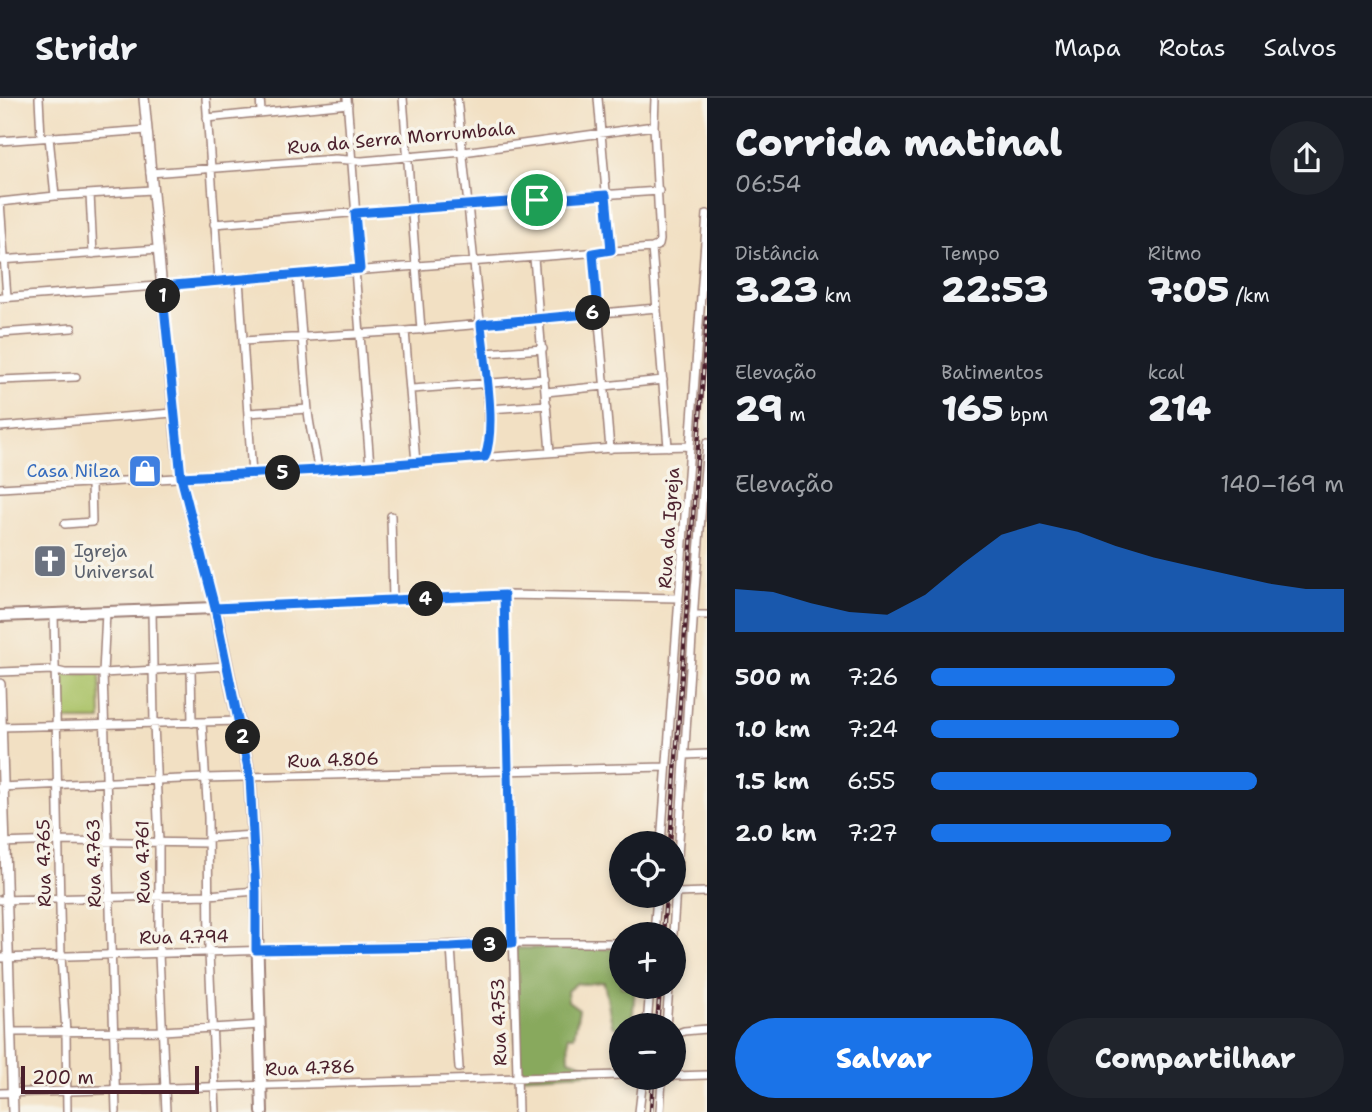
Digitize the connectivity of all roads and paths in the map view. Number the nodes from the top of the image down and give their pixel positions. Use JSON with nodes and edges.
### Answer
{"nodes":[{"id":1,"x":39,"y":98,"type":"edge"},
{"id":2,"x":144,"y":98,"type":"edge"},
{"id":3,"x":206,"y":98,"type":"edge"},
{"id":4,"x":260,"y":98,"type":"edge"},
{"id":5,"x":403,"y":98,"type":"edge"},
{"id":6,"x":457,"y":98,"type":"edge"},
{"id":7,"x":598,"y":98,"type":"edge"},
{"id":8,"x":655,"y":98,"type":"edge"},
{"id":9,"x":347,"y":101,"type":"edge"},
{"id":10,"x":261,"y":111,"type":"junction"},
{"id":11,"x":207,"y":118,"type":"junction"},
{"id":12,"x":654,"y":126,"type":"junction"},
{"id":13,"x":146,"y":130,"type":"junction"},
{"id":14,"x":600,"y":134,"type":"junction"},
{"id":15,"x":45,"y":137,"type":"junction"},
{"id":16,"x":0,"y":141,"type":"edge"},
{"id":17,"x":463,"y":152,"type":"junction"},
{"id":18,"x":408,"y":157,"type":"junction"},
{"id":19,"x":350,"y":160,"type":"junction"},
{"id":20,"x":211,"y":169,"type":"junction"},
{"id":21,"x":150,"y":173,"type":"junction"},
{"id":22,"x":152,"y":190,"type":"junction"},
{"id":23,"x":659,"y":191,"type":"junction"},
{"id":24,"x":90,"y":194,"type":"junction"},
{"id":25,"x":606,"y":195,"type":"junction"},
{"id":26,"x":55,"y":196,"type":"junction"},
{"id":27,"x":0,"y":202,"type":"edge"},
{"id":28,"x":469,"y":204,"type":"junction"},
{"id":29,"x":410,"y":208,"type":"junction"},
{"id":30,"x":355,"y":213,"type":"junction"},
{"id":31,"x":707,"y":214,"type":"edge"},
{"id":32,"x":214,"y":224,"type":"junction"},
{"id":33,"x":652,"y":248,"type":"junction"},
{"id":34,"x":159,"y":249,"type":"junction"},
{"id":35,"x":611,"y":250,"type":"junction"},
{"id":36,"x":593,"y":253,"type":"junction"},
{"id":37,"x":93,"y":254,"type":"junction"},
{"id":38,"x":534,"y":258,"type":"junction"},
{"id":39,"x":2,"y":260,"type":"edge"},
{"id":40,"x":474,"y":260,"type":"junction"},
{"id":41,"x":415,"y":265,"type":"junction"},
{"id":42,"x":357,"y":269,"type":"junction"},
{"id":43,"x":297,"y":274,"type":"junction"},
{"id":44,"x":239,"y":279,"type":"junction"},
{"id":45,"x":219,"y":281,"type":"junction"},
{"id":46,"x":162,"y":286,"type":"junction"},
{"id":47,"x":3,"y":298,"type":"edge"},
{"id":48,"x":657,"y":308,"type":"junction"},
{"id":49,"x":598,"y":313,"type":"junction"},
{"id":50,"x":540,"y":317,"type":"junction"},
{"id":51,"x":481,"y":324,"type":"junction"},
{"id":52,"x":72,"y":328,"type":"dead end"},
{"id":53,"x":421,"y":330,"type":"junction"},
{"id":54,"x":405,"y":331,"type":"junction"},
{"id":55,"x":0,"y":333,"type":"edge"},
{"id":56,"x":360,"y":334,"type":"junction"},
{"id":57,"x":303,"y":336,"type":"junction"},
{"id":58,"x":243,"y":341,"type":"junction"},
{"id":59,"x":543,"y":349,"type":"junction"},
{"id":60,"x":484,"y":353,"type":"junction"},
{"id":61,"x":75,"y":377,"type":"dead end"},
{"id":62,"x":545,"y":379,"type":"junction"},
{"id":63,"x":0,"y":380,"type":"edge"},
{"id":64,"x":663,"y":380,"type":"junction"},
{"id":65,"x":486,"y":384,"type":"junction"},
{"id":66,"x":604,"y":386,"type":"junction"},
{"id":67,"x":412,"y":389,"type":"junction"},
{"id":68,"x":546,"y":392,"type":"junction"},
{"id":69,"x":547,"y":405,"type":"junction"},
{"id":70,"x":308,"y":409,"type":"junction"},
{"id":71,"x":489,"y":409,"type":"junction"},
{"id":72,"x":173,"y":413,"type":"junction"},
{"id":73,"x":248,"y":413,"type":"junction"},
{"id":74,"x":0,"y":426,"type":"edge"},
{"id":75,"x":707,"y":443,"type":"edge"},
{"id":76,"x":489,"y":445,"type":"junction"},
{"id":77,"x":690,"y":446,"type":"junction"},
{"id":78,"x":668,"y":447,"type":"junction"},
{"id":79,"x":610,"y":449,"type":"junction"},
{"id":80,"x":550,"y":452,"type":"junction"},
{"id":81,"x":496,"y":456,"type":"junction"},
{"id":82,"x":485,"y":457,"type":"junction"},
{"id":83,"x":416,"y":463,"type":"junction"},
{"id":84,"x":370,"y":466,"type":"junction"},
{"id":85,"x":318,"y":470,"type":"junction"},
{"id":86,"x":252,"y":475,"type":"junction"},
{"id":87,"x":181,"y":477,"type":"junction"},
{"id":88,"x":706,"y":481,"type":"edge"},
{"id":89,"x":91,"y":484,"type":"junction"},
{"id":90,"x":0,"y":488,"type":"edge"},
{"id":91,"x":391,"y":516,"type":"dead end"},
{"id":92,"x":65,"y":524,"type":"dead end"},
{"id":93,"x":504,"y":595,"type":"junction"},
{"id":94,"x":679,"y":598,"type":"junction"},
{"id":95,"x":393,"y":600,"type":"junction"},
{"id":96,"x":215,"y":608,"type":"junction"},
{"id":97,"x":152,"y":611,"type":"junction"},
{"id":98,"x":106,"y":612,"type":"junction"},
{"id":99,"x":54,"y":614,"type":"junction"},
{"id":100,"x":693,"y":615,"type":"junction"},
{"id":101,"x":707,"y":615,"type":"edge"},
{"id":102,"x":0,"y":616,"type":"edge"},
{"id":103,"x":227,"y":666,"type":"junction"},
{"id":104,"x":191,"y":669,"type":"junction"},
{"id":105,"x":53,"y":670,"type":"junction"},
{"id":106,"x":153,"y":671,"type":"junction"},
{"id":107,"x":0,"y":672,"type":"edge"},
{"id":108,"x":103,"y":673,"type":"junction"},
{"id":109,"x":0,"y":684,"type":"edge"},
{"id":110,"x":240,"y":721,"type":"junction"},
{"id":111,"x":154,"y":723,"type":"junction"},
{"id":112,"x":192,"y":723,"type":"junction"},
{"id":113,"x":202,"y":723,"type":"junction"},
{"id":114,"x":104,"y":724,"type":"junction"},
{"id":115,"x":56,"y":726,"type":"junction"},
{"id":116,"x":1,"y":727,"type":"edge"},
{"id":117,"x":707,"y":754,"type":"edge"},
{"id":118,"x":686,"y":755,"type":"junction"},
{"id":119,"x":666,"y":767,"type":"junction"},
{"id":120,"x":509,"y":770,"type":"junction"},
{"id":121,"x":204,"y":778,"type":"junction"},
{"id":122,"x":250,"y":778,"type":"junction"},
{"id":123,"x":156,"y":782,"type":"junction"},
{"id":124,"x":58,"y":784,"type":"junction"},
{"id":125,"x":107,"y":784,"type":"junction"},
{"id":126,"x":2,"y":787,"type":"edge"},
{"id":127,"x":661,"y":831,"type":"edge"},
{"id":128,"x":681,"y":831,"type":"edge"},
{"id":129,"x":254,"y":835,"type":"junction"},
{"id":130,"x":208,"y":840,"type":"junction"},
{"id":131,"x":59,"y":841,"type":"junction"},
{"id":132,"x":2,"y":843,"type":"edge"},
{"id":133,"x":109,"y":843,"type":"junction"},
{"id":134,"x":159,"y":843,"type":"junction"},
{"id":135,"x":256,"y":891,"type":"junction"},
{"id":136,"x":707,"y":892,"type":"edge"},
{"id":137,"x":686,"y":893,"type":"edge"},
{"id":138,"x":209,"y":895,"type":"junction"},
{"id":139,"x":160,"y":896,"type":"junction"},
{"id":140,"x":61,"y":898,"type":"junction"},
{"id":141,"x":111,"y":898,"type":"junction"},
{"id":142,"x":3,"y":900,"type":"edge"},
{"id":143,"x":512,"y":943,"type":"junction"},
{"id":144,"x":609,"y":943,"type":"edge"},
{"id":145,"x":451,"y":947,"type":"junction"},
{"id":146,"x":256,"y":950,"type":"junction"},
{"id":147,"x":209,"y":953,"type":"junction"},
{"id":148,"x":159,"y":954,"type":"junction"},
{"id":149,"x":110,"y":955,"type":"junction"},
{"id":150,"x":61,"y":956,"type":"junction"},
{"id":151,"x":5,"y":958,"type":"edge"},
{"id":152,"x":260,"y":1025,"type":"junction"},
{"id":153,"x":212,"y":1029,"type":"junction"},
{"id":154,"x":707,"y":1029,"type":"edge"},
{"id":155,"x":114,"y":1031,"type":"junction"},
{"id":156,"x":163,"y":1031,"type":"junction"},
{"id":157,"x":686,"y":1031,"type":"edge"},
{"id":158,"x":12,"y":1032,"type":"junction"},
{"id":159,"x":66,"y":1032,"type":"junction"},
{"id":160,"x":459,"y":1069,"type":"dead end"},
{"id":161,"x":609,"y":1075,"type":"edge"},
{"id":162,"x":707,"y":1075,"type":"edge"},
{"id":163,"x":686,"y":1076,"type":"edge"},
{"id":164,"x":516,"y":1077,"type":"junction"},
{"id":165,"x":261,"y":1085,"type":"junction"},
{"id":166,"x":215,"y":1087,"type":"junction"},
{"id":167,"x":165,"y":1088,"type":"junction"},
{"id":168,"x":66,"y":1090,"type":"junction"},
{"id":169,"x":116,"y":1090,"type":"junction"},
{"id":170,"x":642,"y":1090,"type":"edge"},
{"id":171,"x":662,"y":1090,"type":"edge"},
{"id":172,"x":12,"y":1092,"type":"junction"},
{"id":173,"x":0,"y":1093,"type":"edge"},
{"id":174,"x":13,"y":1112,"type":"edge"},
{"id":175,"x":67,"y":1112,"type":"edge"},
{"id":176,"x":117,"y":1112,"type":"edge"},
{"id":177,"x":166,"y":1112,"type":"edge"},
{"id":178,"x":216,"y":1112,"type":"edge"},
{"id":179,"x":262,"y":1112,"type":"edge"},
{"id":180,"x":518,"y":1112,"type":"edge"},
{"id":181,"x":639,"y":1112,"type":"edge"},
{"id":182,"x":660,"y":1112,"type":"edge"}],
"edges":[{"from":1,"to":15,"type":"street"},
{"from":2,"to":13,"type":"street"},
{"from":3,"to":11,"type":"street"},
{"from":4,"to":10,"type":"street"},
{"from":5,"to":18,"type":"street"},
{"from":6,"to":17,"type":"street"},
{"from":7,"to":14,"type":"street"},
{"from":8,"to":12,"type":"street"},
{"from":9,"to":10,"type":"street"},
{"from":9,"to":19,"type":"street"},
{"from":10,"to":11,"type":"street"},
{"from":11,"to":20,"type":"street"},
{"from":12,"to":14,"type":"street","name":"Rua da Serra Morrumbala"},
{"from":12,"to":23,"type":"street"},
{"from":13,"to":15,"type":"street"},
{"from":13,"to":21,"type":"street"},
{"from":14,"to":17,"type":"street","name":"Rua da Serra Morrumbala"},
{"from":14,"to":25,"type":"street"},
{"from":15,"to":16,"type":"street"},
{"from":15,"to":26,"type":"street"},
{"from":17,"to":18,"type":"street","name":"Rua da Serra Morrumbala"},
{"from":17,"to":28,"type":"street"},
{"from":18,"to":19,"type":"street","name":"Rua da Serra Morrumbala"},
{"from":18,"to":29,"type":"street"},
{"from":19,"to":20,"type":"street","name":"Rua da Serra Morrumbala"},
{"from":19,"to":30,"type":"street"},
{"from":20,"to":21,"type":"street","name":"Rua da Serra Morrumbala"},
{"from":20,"to":32,"type":"street"},
{"from":21,"to":22,"type":"street"},
{"from":22,"to":24,"type":"street"},
{"from":22,"to":34,"type":"street"},
{"from":23,"to":25,"type":"street"},
{"from":23,"to":33,"type":"street"},
{"from":24,"to":26,"type":"street"},
{"from":24,"to":37,"type":"street"},
{"from":25,"to":28,"type":"street"},
{"from":25,"to":35,"type":"street"},
{"from":26,"to":27,"type":"street"},
{"from":27,"to":39,"type":"street"},
{"from":28,"to":29,"type":"street"},
{"from":28,"to":40,"type":"street"},
{"from":29,"to":30,"type":"street"},
{"from":29,"to":41,"type":"street"},
{"from":30,"to":32,"type":"street"},
{"from":30,"to":42,"type":"street"},
{"from":31,"to":77,"type":"street","name":"Rua da Igreja"},
{"from":32,"to":45,"type":"street"},
{"from":33,"to":35,"type":"street"},
{"from":33,"to":48,"type":"street"},
{"from":34,"to":37,"type":"street"},
{"from":34,"to":46,"type":"street"},
{"from":35,"to":36,"type":"street"},
{"from":36,"to":38,"type":"street"},
{"from":36,"to":49,"type":"street"},
{"from":37,"to":39,"type":"street"},
{"from":38,"to":40,"type":"street"},
{"from":38,"to":50,"type":"street"},
{"from":39,"to":47,"type":"street"},
{"from":40,"to":41,"type":"street"},
{"from":40,"to":51,"type":"street"},
{"from":41,"to":42,"type":"street"},
{"from":41,"to":53,"type":"street"},
{"from":42,"to":43,"type":"street"},
{"from":42,"to":56,"type":"street"},
{"from":43,"to":44,"type":"street"},
{"from":43,"to":57,"type":"street"},
{"from":44,"to":45,"type":"street"},
{"from":44,"to":58,"type":"street"},
{"from":45,"to":46,"type":"street"},
{"from":46,"to":47,"type":"street"},
{"from":46,"to":72,"type":"street"},
{"from":48,"to":49,"type":"street"},
{"from":48,"to":64,"type":"street"},
{"from":49,"to":50,"type":"street"},
{"from":49,"to":66,"type":"street"},
{"from":50,"to":51,"type":"street"},
{"from":50,"to":59,"type":"street"},
{"from":51,"to":53,"type":"street"},
{"from":51,"to":60,"type":"street"},
{"from":52,"to":55,"type":"street"},
{"from":53,"to":54,"type":"street"},
{"from":54,"to":56,"type":"street"},
{"from":54,"to":67,"type":"street"},
{"from":56,"to":57,"type":"street"},
{"from":56,"to":84,"type":"street"},
{"from":57,"to":58,"type":"street"},
{"from":57,"to":70,"type":"street"},
{"from":58,"to":73,"type":"street"},
{"from":59,"to":60,"type":"street"},
{"from":59,"to":62,"type":"street"},
{"from":60,"to":65,"type":"street"},
{"from":61,"to":63,"type":"street"},
{"from":62,"to":65,"type":"street"},
{"from":62,"to":68,"type":"street"},
{"from":64,"to":66,"type":"street"},
{"from":64,"to":78,"type":"street"},
{"from":65,"to":67,"type":"street"},
{"from":65,"to":71,"type":"street"},
{"from":66,"to":68,"type":"street"},
{"from":66,"to":79,"type":"street"},
{"from":67,"to":83,"type":"street"},
{"from":68,"to":69,"type":"street"},
{"from":69,"to":71,"type":"street"},
{"from":69,"to":80,"type":"street"},
{"from":70,"to":73,"type":"street"},
{"from":70,"to":85,"type":"street"},
{"from":71,"to":76,"type":"street"},
{"from":72,"to":74,"type":"street"},
{"from":72,"to":87,"type":"street"},
{"from":73,"to":86,"type":"street"},
{"from":75,"to":88,"type":"street","name":"Rua da Igreja"},
{"from":76,"to":81,"type":"street"},
{"from":76,"to":82,"type":"street"},
{"from":77,"to":78,"type":"street"},
{"from":77,"to":94,"type":"street","name":"Rua da Igreja"},
{"from":78,"to":79,"type":"street"},
{"from":79,"to":80,"type":"street"},
{"from":80,"to":81,"type":"street"},
{"from":81,"to":82,"type":"street"},
{"from":82,"to":83,"type":"street"},
{"from":83,"to":84,"type":"street"},
{"from":84,"to":85,"type":"street"},
{"from":85,"to":86,"type":"street"},
{"from":86,"to":87,"type":"street"},
{"from":87,"to":89,"type":"street"},
{"from":87,"to":96,"type":"street"},
{"from":88,"to":100,"type":"street","name":"Rua da Igreja"},
{"from":89,"to":90,"type":"street"},
{"from":89,"to":92,"type":"street"},
{"from":91,"to":95,"type":"street"},
{"from":93,"to":94,"type":"street"},
{"from":93,"to":95,"type":"street"},
{"from":93,"to":120,"type":"street","name":"Rua 4.753"},
{"from":94,"to":119,"type":"street","name":"Rua da Igreja"},
{"from":95,"to":96,"type":"street"},
{"from":96,"to":97,"type":"main road"},
{"from":96,"to":103,"type":"main road"},
{"from":97,"to":98,"type":"main road"},
{"from":97,"to":106,"type":"street","name":"Rua 4.761"},
{"from":98,"to":99,"type":"main road"},
{"from":98,"to":108,"type":"street","name":"Rua 4.763"},
{"from":99,"to":102,"type":"main road"},
{"from":99,"to":105,"type":"street","name":"Rua 4.765"},
{"from":100,"to":101,"type":"street"},
{"from":100,"to":118,"type":"street","name":"Rua da Igreja"},
{"from":103,"to":104,"type":"street"},
{"from":103,"to":110,"type":"main road"},
{"from":104,"to":106,"type":"street"},
{"from":104,"to":112,"type":"street"},
{"from":105,"to":107,"type":"street"},
{"from":105,"to":108,"type":"street"},
{"from":105,"to":115,"type":"street","name":"Rua 4.765"},
{"from":106,"to":108,"type":"street"},
{"from":106,"to":111,"type":"street","name":"Rua 4.761"},
{"from":108,"to":114,"type":"street","name":"Rua 4.763"},
{"from":109,"to":116,"type":"street"},
{"from":110,"to":113,"type":"street"},
{"from":110,"to":122,"type":"main road"},
{"from":111,"to":112,"type":"street"},
{"from":111,"to":114,"type":"street"},
{"from":111,"to":123,"type":"street","name":"Rua 4.761"},
{"from":112,"to":113,"type":"street"},
{"from":113,"to":121,"type":"street"},
{"from":114,"to":115,"type":"street"},
{"from":114,"to":125,"type":"street","name":"Rua 4.763"},
{"from":115,"to":116,"type":"street"},
{"from":115,"to":124,"type":"street","name":"Rua 4.765"},
{"from":116,"to":126,"type":"street"},
{"from":117,"to":118,"type":"street"},
{"from":118,"to":128,"type":"street","name":"Rua da Igreja"},
{"from":119,"to":120,"type":"street","name":"Rua 4.806"},
{"from":119,"to":127,"type":"street","name":"Rua da Igreja"},
{"from":120,"to":122,"type":"street","name":"Rua 4.806"},
{"from":120,"to":143,"type":"street","name":"Rua 4.753"},
{"from":121,"to":122,"type":"street","name":"Rua 4.806"},
{"from":121,"to":123,"type":"street","name":"Rua 4.806"},
{"from":121,"to":130,"type":"street"},
{"from":122,"to":129,"type":"main road"},
{"from":123,"to":125,"type":"street","name":"Rua 4.806"},
{"from":123,"to":134,"type":"street","name":"Rua 4.761"},
{"from":124,"to":125,"type":"street","name":"Rua 4.806"},
{"from":124,"to":126,"type":"street","name":"Rua 4.806"},
{"from":124,"to":131,"type":"street","name":"Rua 4.765"},
{"from":125,"to":133,"type":"street","name":"Rua 4.763"},
{"from":126,"to":132,"type":"street"},
{"from":129,"to":130,"type":"street"},
{"from":129,"to":135,"type":"main road"},
{"from":130,"to":134,"type":"street"},
{"from":130,"to":138,"type":"street"},
{"from":131,"to":132,"type":"street"},
{"from":131,"to":133,"type":"street"},
{"from":131,"to":140,"type":"street","name":"Rua 4.765"},
{"from":132,"to":142,"type":"street"},
{"from":133,"to":134,"type":"street"},
{"from":133,"to":141,"type":"street","name":"Rua 4.763"},
{"from":134,"to":139,"type":"street","name":"Rua 4.761"},
{"from":135,"to":138,"type":"street"},
{"from":135,"to":146,"type":"main road"},
{"from":136,"to":137,"type":"street"},
{"from":138,"to":139,"type":"street"},
{"from":138,"to":147,"type":"street"},
{"from":139,"to":141,"type":"street"},
{"from":139,"to":148,"type":"street","name":"Rua 4.761"},
{"from":140,"to":141,"type":"street"},
{"from":140,"to":142,"type":"street"},
{"from":140,"to":150,"type":"street","name":"Rua 4.765"},
{"from":141,"to":149,"type":"street","name":"Rua 4.763"},
{"from":142,"to":151,"type":"street"},
{"from":143,"to":144,"type":"street","name":"Rua 4.794"},
{"from":143,"to":145,"type":"street","name":"Rua 4.794"},
{"from":143,"to":164,"type":"street","name":"Rua 4.753"},
{"from":145,"to":146,"type":"street","name":"Rua 4.794"},
{"from":145,"to":160,"type":"street"},
{"from":146,"to":147,"type":"street","name":"Rua 4.794"},
{"from":146,"to":152,"type":"main road"},
{"from":147,"to":148,"type":"street","name":"Rua 4.794"},
{"from":147,"to":153,"type":"street"},
{"from":148,"to":149,"type":"street","name":"Rua 4.794"},
{"from":148,"to":156,"type":"street","name":"Rua 4.761"},
{"from":149,"to":150,"type":"street","name":"Rua 4.794"},
{"from":149,"to":155,"type":"street","name":"Rua 4.763"},
{"from":150,"to":151,"type":"street","name":"Rua 4.794"},
{"from":150,"to":159,"type":"street","name":"Rua 4.765"},
{"from":151,"to":158,"type":"street"},
{"from":152,"to":153,"type":"street"},
{"from":152,"to":165,"type":"main road"},
{"from":153,"to":156,"type":"street"},
{"from":153,"to":166,"type":"street"},
{"from":154,"to":157,"type":"street"},
{"from":155,"to":156,"type":"street"},
{"from":155,"to":159,"type":"street"},
{"from":155,"to":169,"type":"street","name":"Rua 4.763"},
{"from":156,"to":167,"type":"street","name":"Rua 4.761"},
{"from":158,"to":159,"type":"street"},
{"from":158,"to":172,"type":"street"},
{"from":159,"to":168,"type":"street","name":"Rua 4.765"},
{"from":161,"to":164,"type":"street","name":"Rua 4.786"},
{"from":162,"to":163,"type":"street"},
{"from":164,"to":165,"type":"street","name":"Rua 4.786"},
{"from":164,"to":180,"type":"street","name":"Rua 4.753"},
{"from":165,"to":166,"type":"street","name":"Rua 4.786"},
{"from":165,"to":179,"type":"main road"},
{"from":166,"to":167,"type":"street","name":"Rua 4.786"},
{"from":166,"to":178,"type":"street"},
{"from":167,"to":169,"type":"street","name":"Rua 4.786"},
{"from":167,"to":177,"type":"street","name":"Rua 4.761"},
{"from":168,"to":169,"type":"street","name":"Rua 4.786"},
{"from":168,"to":172,"type":"street","name":"Rua 4.786"},
{"from":168,"to":175,"type":"street","name":"Rua 4.765"},
{"from":169,"to":176,"type":"street","name":"Rua 4.763"},
{"from":170,"to":181,"type":"street"},
{"from":171,"to":182,"type":"street"},
{"from":172,"to":173,"type":"street","name":"Rua 4.786"},
{"from":172,"to":174,"type":"street"}]}
